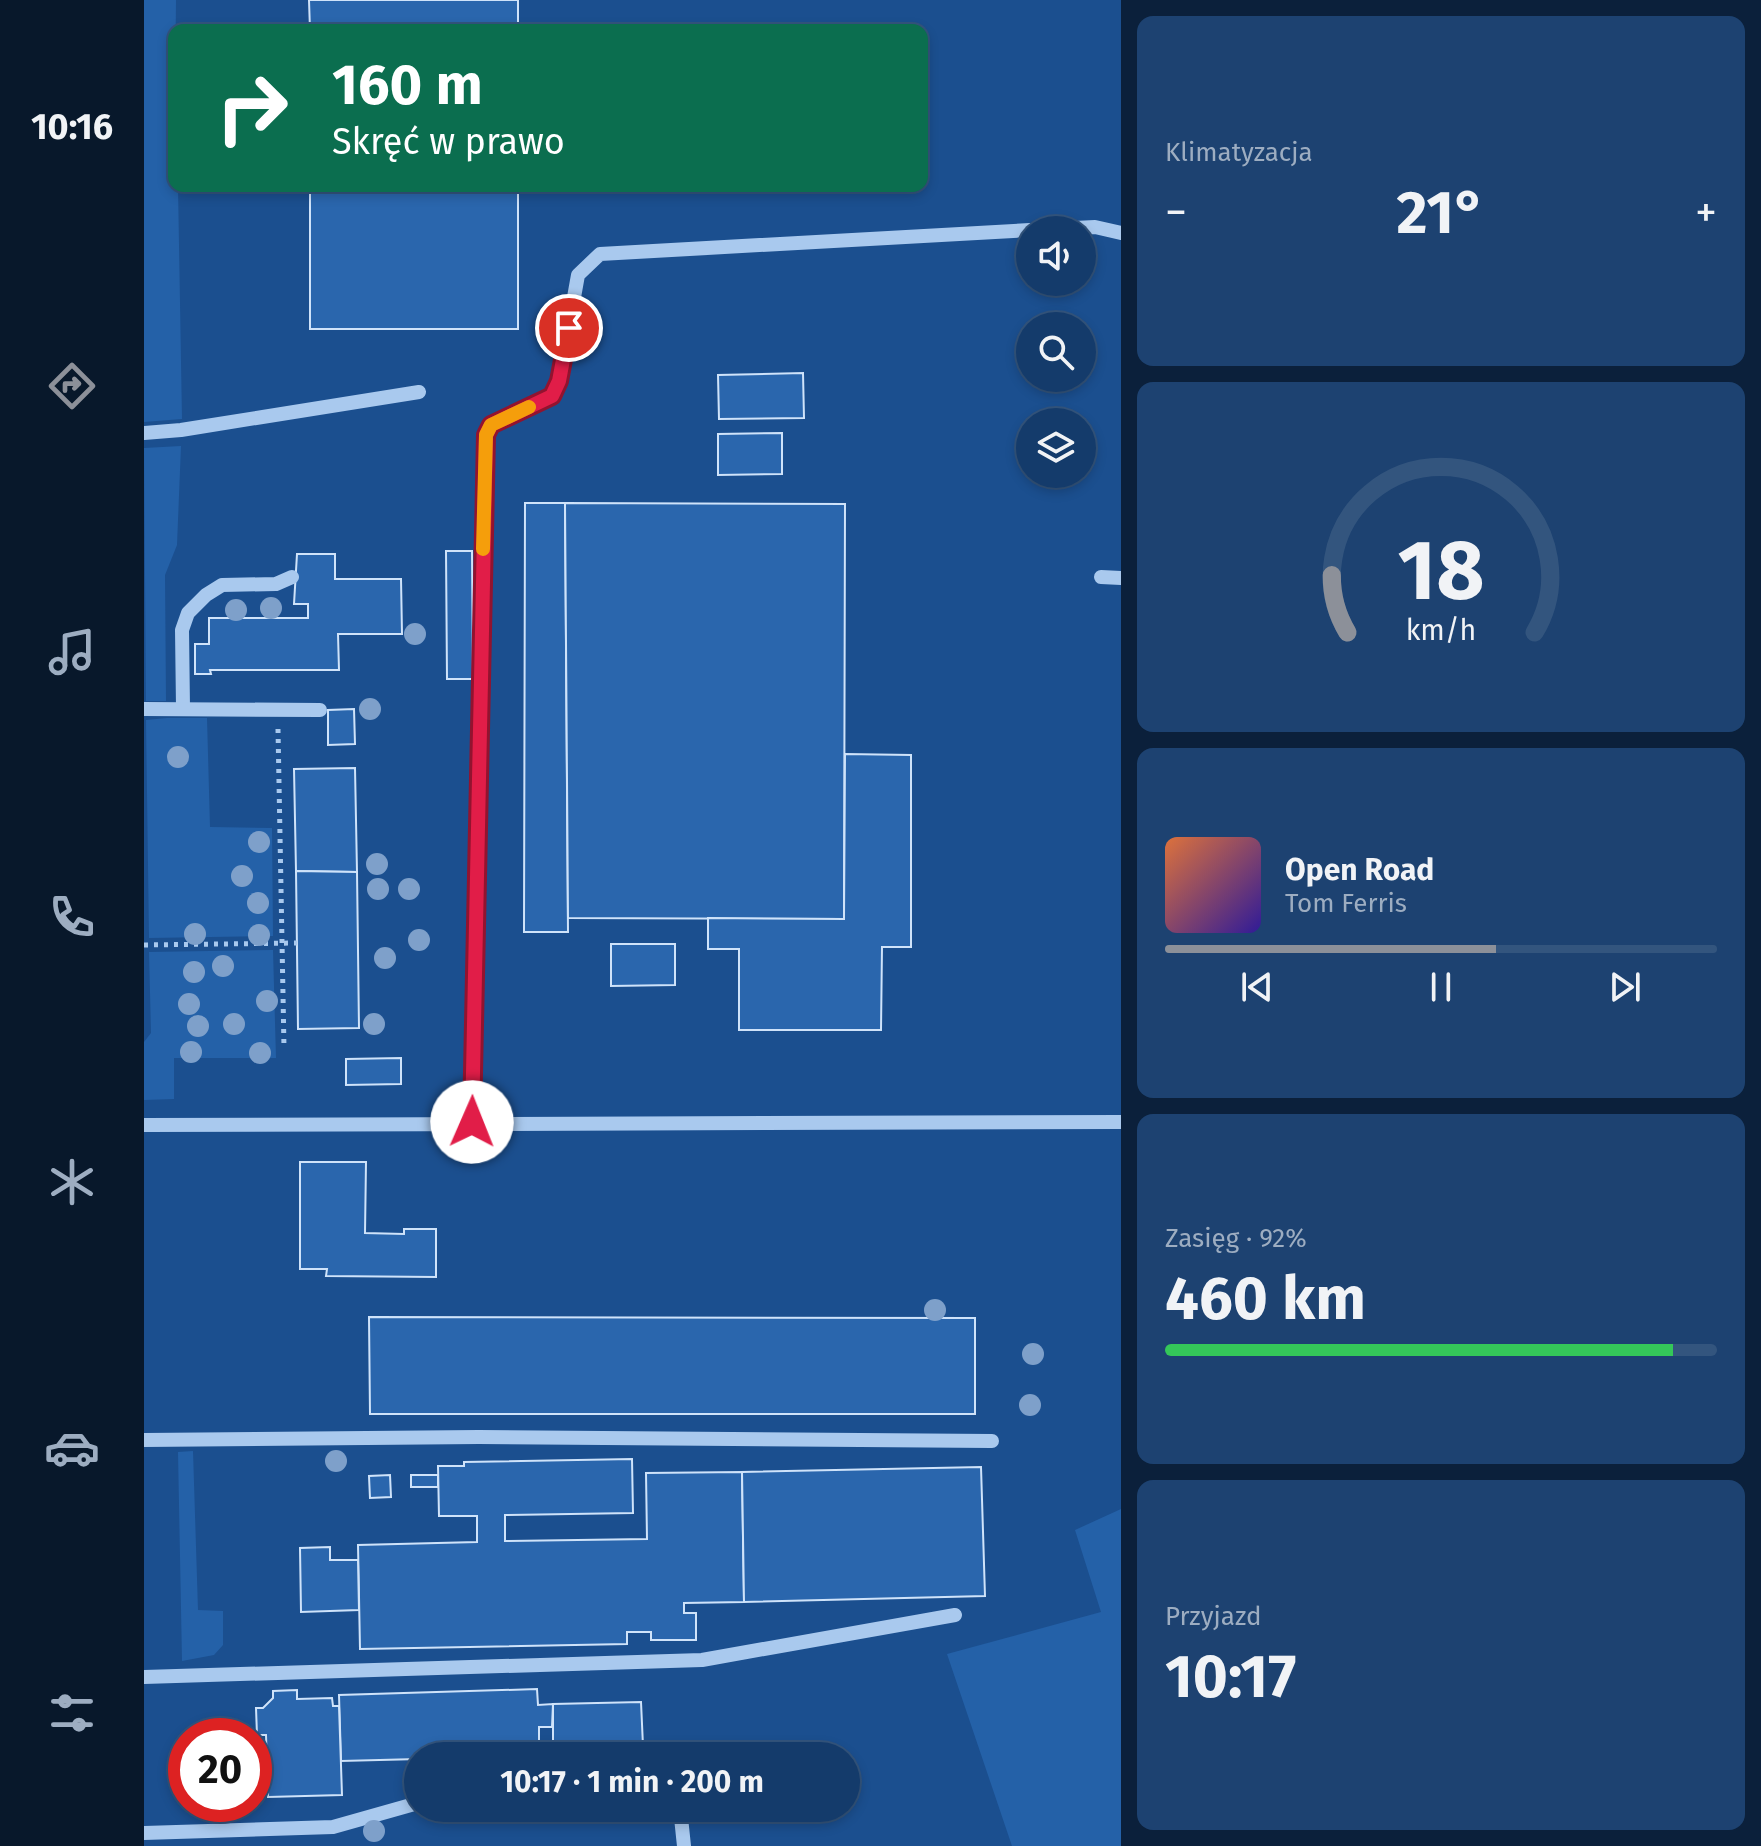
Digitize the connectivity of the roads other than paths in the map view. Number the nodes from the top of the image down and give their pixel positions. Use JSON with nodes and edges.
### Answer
{"nodes":[{"id":1,"x":1096,"y":227,"type":"edge"},
{"id":2,"x":1016,"y":231,"type":"edge"},
{"id":3,"x":1121,"y":233,"type":"edge"},
{"id":4,"x":419,"y":392,"type":"dead end"},
{"id":5,"x":144,"y":433,"type":"edge"},
{"id":6,"x":292,"y":577,"type":"dead end"},
{"id":7,"x":1101,"y":577,"type":"dead end"},
{"id":8,"x":1121,"y":578,"type":"edge"},
{"id":9,"x":183,"y":708,"type":"junction"},
{"id":10,"x":144,"y":709,"type":"edge"},
{"id":11,"x":320,"y":710,"type":"dead end"},
{"id":12,"x":472,"y":1122,"type":"junction"},
{"id":13,"x":1121,"y":1122,"type":"edge"},
{"id":14,"x":144,"y":1125,"type":"edge"},
{"id":15,"x":144,"y":1440,"type":"edge"},
{"id":16,"x":992,"y":1441,"type":"dead end"},
{"id":17,"x":955,"y":1615,"type":"dead end"},
{"id":18,"x":144,"y":1677,"type":"edge"},
{"id":19,"x":404,"y":1807,"type":"edge"},
{"id":20,"x":681,"y":1822,"type":"edge"},
{"id":21,"x":144,"y":1833,"type":"edge"},
{"id":22,"x":684,"y":1846,"type":"edge"}],
"edges":[{"from":1,"to":3,"type":"lane"},
{"from":2,"to":12,"type":"lane"},
{"from":4,"to":5,"type":"lane"},
{"from":6,"to":9,"type":"lane"},
{"from":7,"to":8,"type":"lane"},
{"from":9,"to":10,"type":"lane"},
{"from":9,"to":11,"type":"lane"},
{"from":12,"to":13,"type":"lane"},
{"from":12,"to":14,"type":"lane"},
{"from":15,"to":16,"type":"lane"},
{"from":17,"to":18,"type":"lane"},
{"from":19,"to":21,"type":"lane"},
{"from":20,"to":22,"type":"lane"}]}
